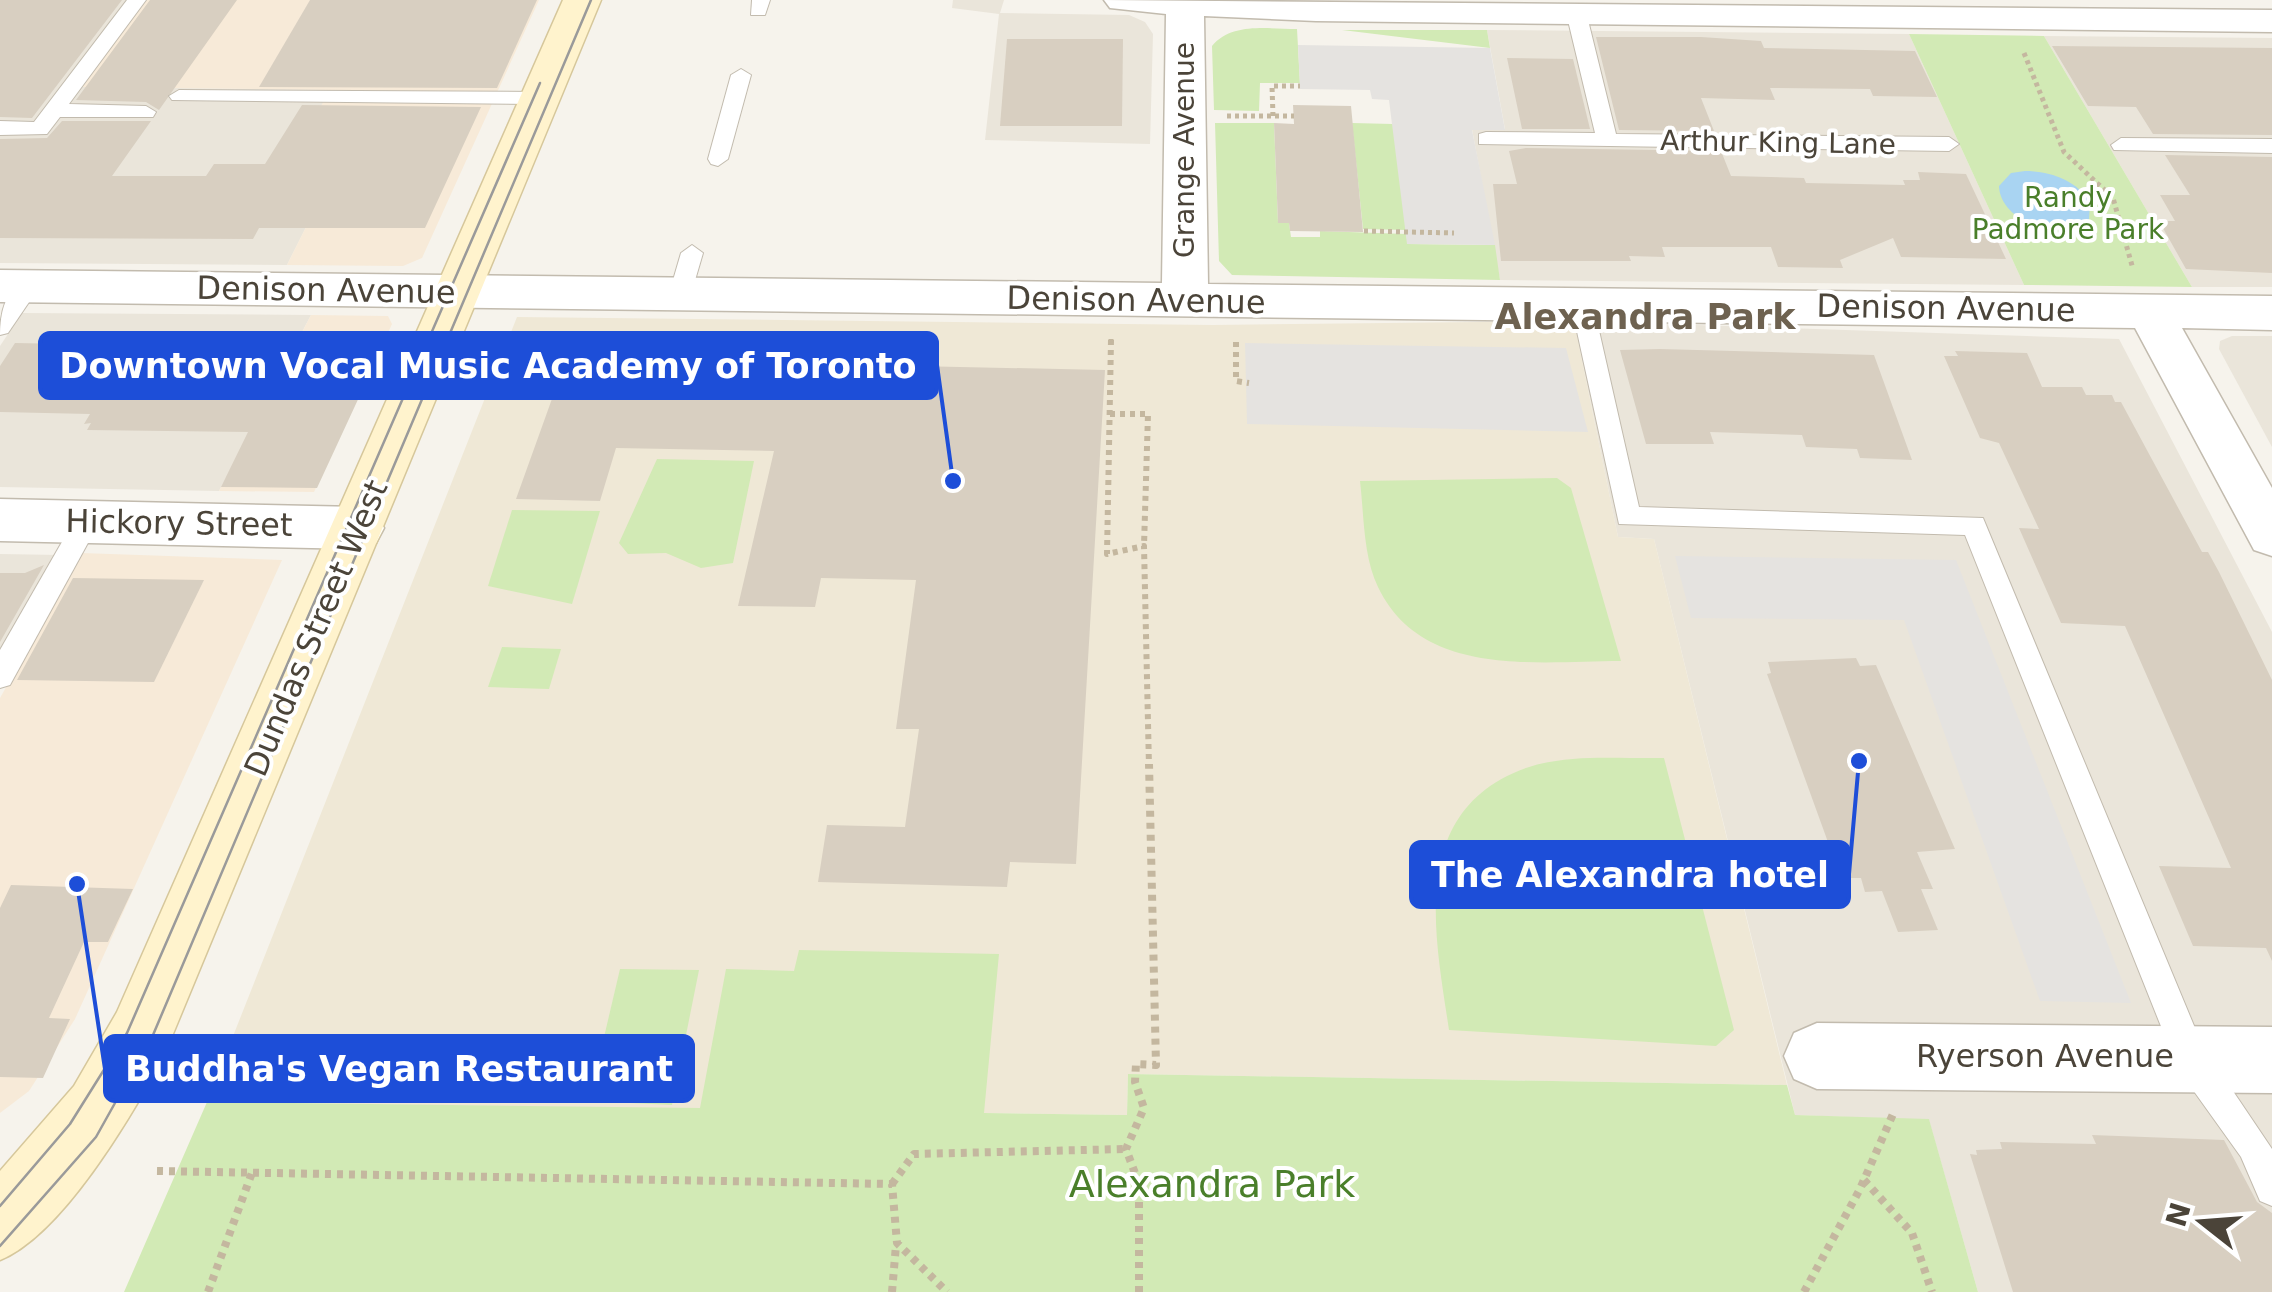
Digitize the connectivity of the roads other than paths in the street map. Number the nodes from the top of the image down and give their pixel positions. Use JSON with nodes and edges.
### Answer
{"nodes":[{"id":1,"x":138,"y":0,"type":"edge"},
{"id":2,"x":582,"y":0,"type":"edge"},
{"id":3,"x":1123,"y":0,"type":"edge"},
{"id":4,"x":1185,"y":2,"type":"edge"},
{"id":5,"x":1576,"y":12,"type":"junction"},
{"id":6,"x":2272,"y":21,"type":"edge"},
{"id":7,"x":2023,"y":23,"type":"edge"},
{"id":8,"x":741,"y":74,"type":"dead end"},
{"id":9,"x":179,"y":96,"type":"dead end"},
{"id":10,"x":540,"y":98,"type":"junction"},
{"id":11,"x":55,"y":110,"type":"junction"},
{"id":12,"x":146,"y":112,"type":"dead end"},
{"id":13,"x":0,"y":128,"type":"edge"},
{"id":14,"x":1486,"y":138,"type":"dead end"},
{"id":15,"x":1606,"y":140,"type":"junction"},
{"id":16,"x":1949,"y":144,"type":"dead end"},
{"id":17,"x":2121,"y":145,"type":"dead end"},
{"id":18,"x":2272,"y":146,"type":"edge"},
{"id":19,"x":718,"y":159,"type":"dead end"},
{"id":20,"x":14,"y":286,"type":"edge"},
{"id":21,"x":459,"y":291,"type":"junction"},
{"id":22,"x":2142,"y":293,"type":"junction"},
{"id":23,"x":1185,"y":300,"type":"junction"},
{"id":24,"x":1582,"y":304,"type":"junction"},
{"id":25,"x":2272,"y":313,"type":"edge"},
{"id":26,"x":0,"y":327,"type":"edge"},
{"id":27,"x":0,"y":520,"type":"edge"},
{"id":28,"x":87,"y":521,"type":"junction"},
{"id":29,"x":358,"y":528,"type":"junction"},
{"id":30,"x":2272,"y":536,"type":"edge"},
{"id":31,"x":0,"y":676,"type":"edge"},
{"id":32,"x":1818,"y":1056,"type":"dead end"},
{"id":33,"x":2190,"y":1057,"type":"junction"},
{"id":34,"x":2272,"y":1060,"type":"edge"},
{"id":35,"x":2272,"y":1189,"type":"edge"},
{"id":36,"x":0,"y":1226,"type":"edge"}],
"edges":[{"from":1,"to":11,"type":"lane"},
{"from":2,"to":10,"type":"main road","name":"Dundas Street West"},
{"from":3,"to":4,"type":"street"},
{"from":4,"to":5,"type":"street"},
{"from":4,"to":23,"type":"street","name":"Grange Avenue"},
{"from":5,"to":7,"type":"street"},
{"from":5,"to":15,"type":"lane"},
{"from":6,"to":7,"type":"street"},
{"from":8,"to":19,"type":"lane"},
{"from":9,"to":10,"type":"lane"},
{"from":10,"to":21,"type":"main road","name":"Dundas Street West"},
{"from":11,"to":12,"type":"lane"},
{"from":11,"to":13,"type":"lane"},
{"from":14,"to":15,"type":"lane","name":"Arthur King Lane"},
{"from":15,"to":16,"type":"lane","name":"Arthur King Lane"},
{"from":17,"to":18,"type":"lane"},
{"from":20,"to":21,"type":"street","name":"Denison Avenue"},
{"from":20,"to":26,"type":"lane"},
{"from":21,"to":23,"type":"street","name":"Denison Avenue"},
{"from":21,"to":29,"type":"main road","name":"Dundas Street West"},
{"from":22,"to":24,"type":"street","name":"Denison Avenue"},
{"from":22,"to":25,"type":"street","name":"Denison Avenue"},
{"from":22,"to":30,"type":"street"},
{"from":23,"to":24,"type":"street","name":"Denison Avenue"},
{"from":24,"to":33,"type":"lane"},
{"from":27,"to":28,"type":"street","name":"Hickory Street"},
{"from":28,"to":29,"type":"street","name":"Hickory Street"},
{"from":28,"to":31,"type":"lane"},
{"from":29,"to":36,"type":"main road","name":"Dundas Street West"},
{"from":32,"to":33,"type":"street","name":"Ryerson Avenue"},
{"from":33,"to":34,"type":"street","name":"Ryerson Avenue"},
{"from":33,"to":35,"type":"lane"}]}
